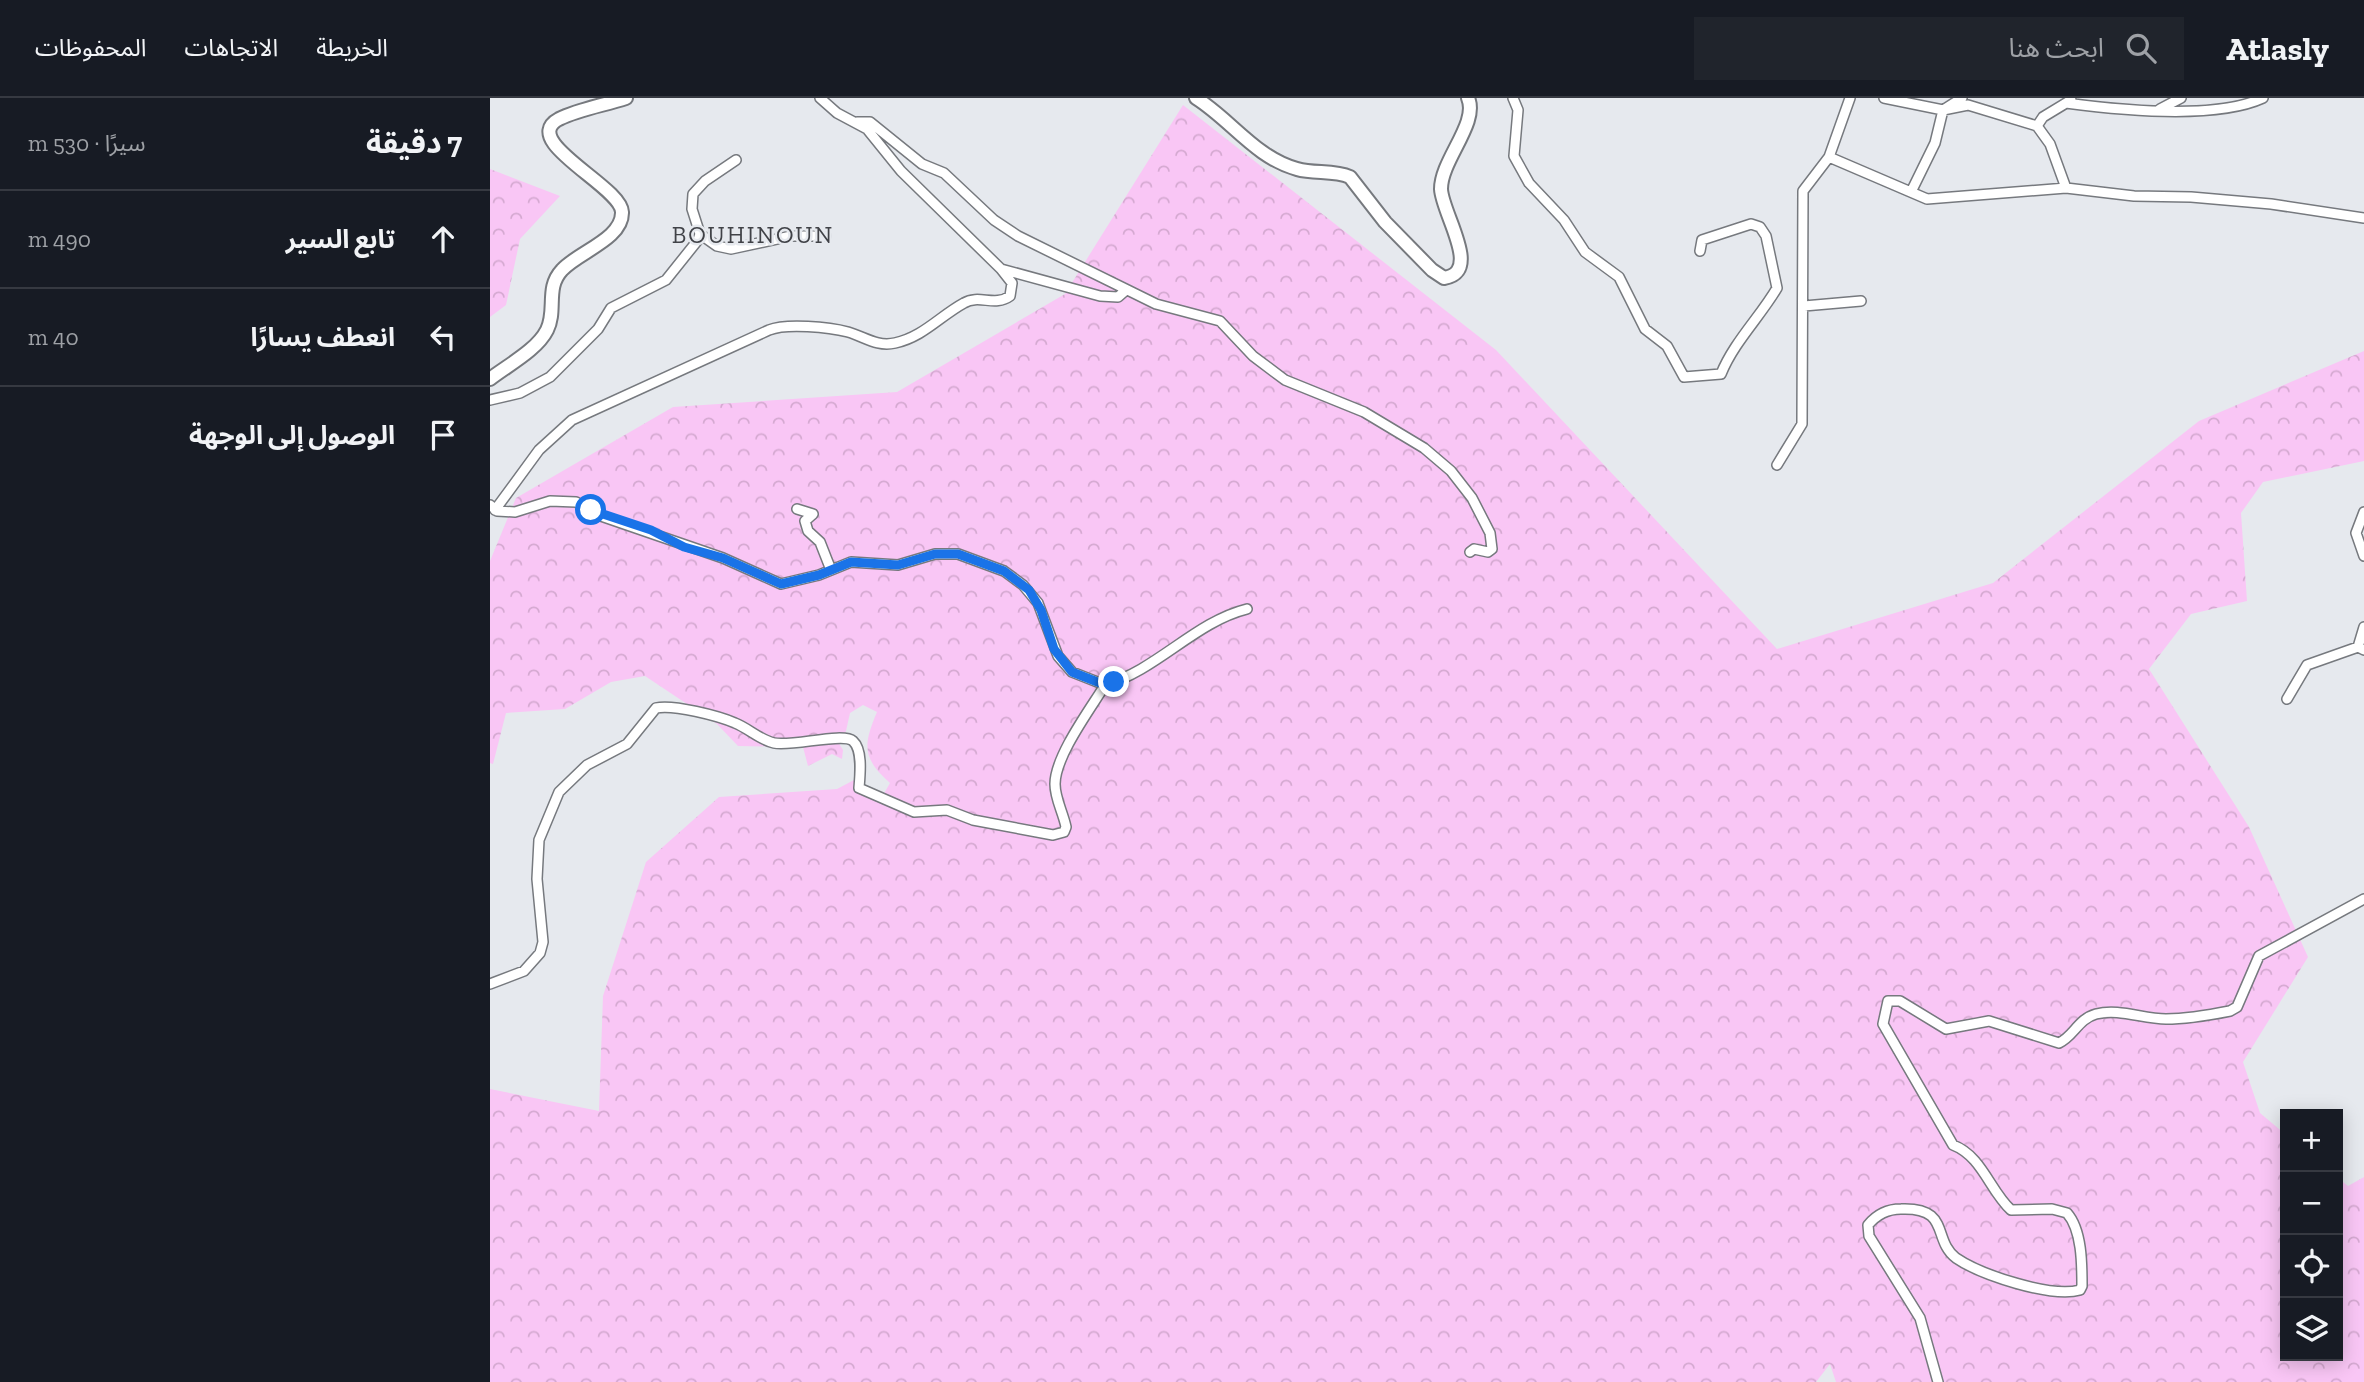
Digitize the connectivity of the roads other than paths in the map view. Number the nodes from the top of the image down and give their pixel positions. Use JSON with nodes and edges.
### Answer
{"nodes":[{"id":1,"x":626,"y":98,"type":"edge"},
{"id":2,"x":820,"y":98,"type":"edge"},
{"id":3,"x":1196,"y":98,"type":"edge"},
{"id":4,"x":1468,"y":98,"type":"edge"},
{"id":5,"x":1513,"y":98,"type":"edge"},
{"id":6,"x":1850,"y":98,"type":"edge"},
{"id":7,"x":1884,"y":98,"type":"edge"},
{"id":8,"x":1962,"y":98,"type":"edge"},
{"id":9,"x":2076,"y":98,"type":"edge"},
{"id":10,"x":2181,"y":98,"type":"edge"},
{"id":11,"x":2263,"y":98,"type":"edge"},
{"id":12,"x":1900,"y":99,"type":"edge"},
{"id":13,"x":2066,"y":103,"type":"junction"},
{"id":14,"x":1943,"y":110,"type":"junction"},
{"id":15,"x":2158,"y":110,"type":"junction"},
{"id":16,"x":857,"y":122,"type":"junction"},
{"id":17,"x":2037,"y":126,"type":"junction"},
{"id":18,"x":1829,"y":157,"type":"junction"},
{"id":19,"x":736,"y":160,"type":"dead end"},
{"id":20,"x":2066,"y":188,"type":"junction"},
{"id":21,"x":1911,"y":192,"type":"junction"},
{"id":22,"x":2364,"y":218,"type":"edge"},
{"id":23,"x":700,"y":234,"type":"junction"},
{"id":24,"x":826,"y":236,"type":"dead end"},
{"id":25,"x":1700,"y":251,"type":"dead end"},
{"id":26,"x":1001,"y":269,"type":"junction"},
{"id":27,"x":1126,"y":290,"type":"junction"},
{"id":28,"x":1861,"y":301,"type":"dead end"},
{"id":29,"x":1804,"y":306,"type":"junction"},
{"id":30,"x":490,"y":379,"type":"edge"},
{"id":31,"x":490,"y":400,"type":"edge"},
{"id":32,"x":1777,"y":465,"type":"dead end"},
{"id":33,"x":492,"y":507,"type":"edge"},
{"id":34,"x":797,"y":509,"type":"dead end"},
{"id":35,"x":2364,"y":512,"type":"edge"},
{"id":36,"x":1470,"y":552,"type":"dead end"},
{"id":37,"x":2364,"y":556,"type":"edge"},
{"id":38,"x":831,"y":570,"type":"junction"},
{"id":39,"x":1247,"y":609,"type":"dead end"},
{"id":40,"x":2364,"y":627,"type":"edge"},
{"id":41,"x":2361,"y":649,"type":"edge"},
{"id":42,"x":1105,"y":685,"type":"junction"},
{"id":43,"x":2287,"y":699,"type":"dead end"},
{"id":44,"x":2364,"y":899,"type":"edge"},
{"id":45,"x":490,"y":984,"type":"edge"},
{"id":46,"x":1938,"y":1382,"type":"edge"}],
"edges":[{"from":1,"to":30,"type":"main road"},
{"from":2,"to":16,"type":"street"},
{"from":3,"to":4,"type":"main road"},
{"from":5,"to":25,"type":"street"},
{"from":6,"to":18,"type":"street"},
{"from":7,"to":12,"type":"street"},
{"from":8,"to":14,"type":"street"},
{"from":9,"to":13,"type":"street"},
{"from":10,"to":15,"type":"street"},
{"from":11,"to":15,"type":"street"},
{"from":12,"to":14,"type":"street"},
{"from":13,"to":15,"type":"street"},
{"from":13,"to":17,"type":"street"},
{"from":14,"to":17,"type":"street"},
{"from":14,"to":21,"type":"street"},
{"from":16,"to":26,"type":"street"},
{"from":16,"to":27,"type":"street"},
{"from":17,"to":20,"type":"street"},
{"from":18,"to":21,"type":"street"},
{"from":18,"to":29,"type":"street"},
{"from":19,"to":23,"type":"street"},
{"from":20,"to":21,"type":"street"},
{"from":20,"to":22,"type":"street"},
{"from":23,"to":24,"type":"street"},
{"from":23,"to":31,"type":"street"},
{"from":26,"to":27,"type":"street"},
{"from":26,"to":33,"type":"street"},
{"from":27,"to":36,"type":"street"},
{"from":28,"to":29,"type":"street"},
{"from":29,"to":32,"type":"street"},
{"from":33,"to":38,"type":"street"},
{"from":34,"to":38,"type":"street"},
{"from":35,"to":37,"type":"street"},
{"from":38,"to":42,"type":"street"},
{"from":39,"to":42,"type":"street"},
{"from":40,"to":41,"type":"street"},
{"from":41,"to":43,"type":"street"},
{"from":42,"to":45,"type":"street"},
{"from":44,"to":46,"type":"street"}]}
